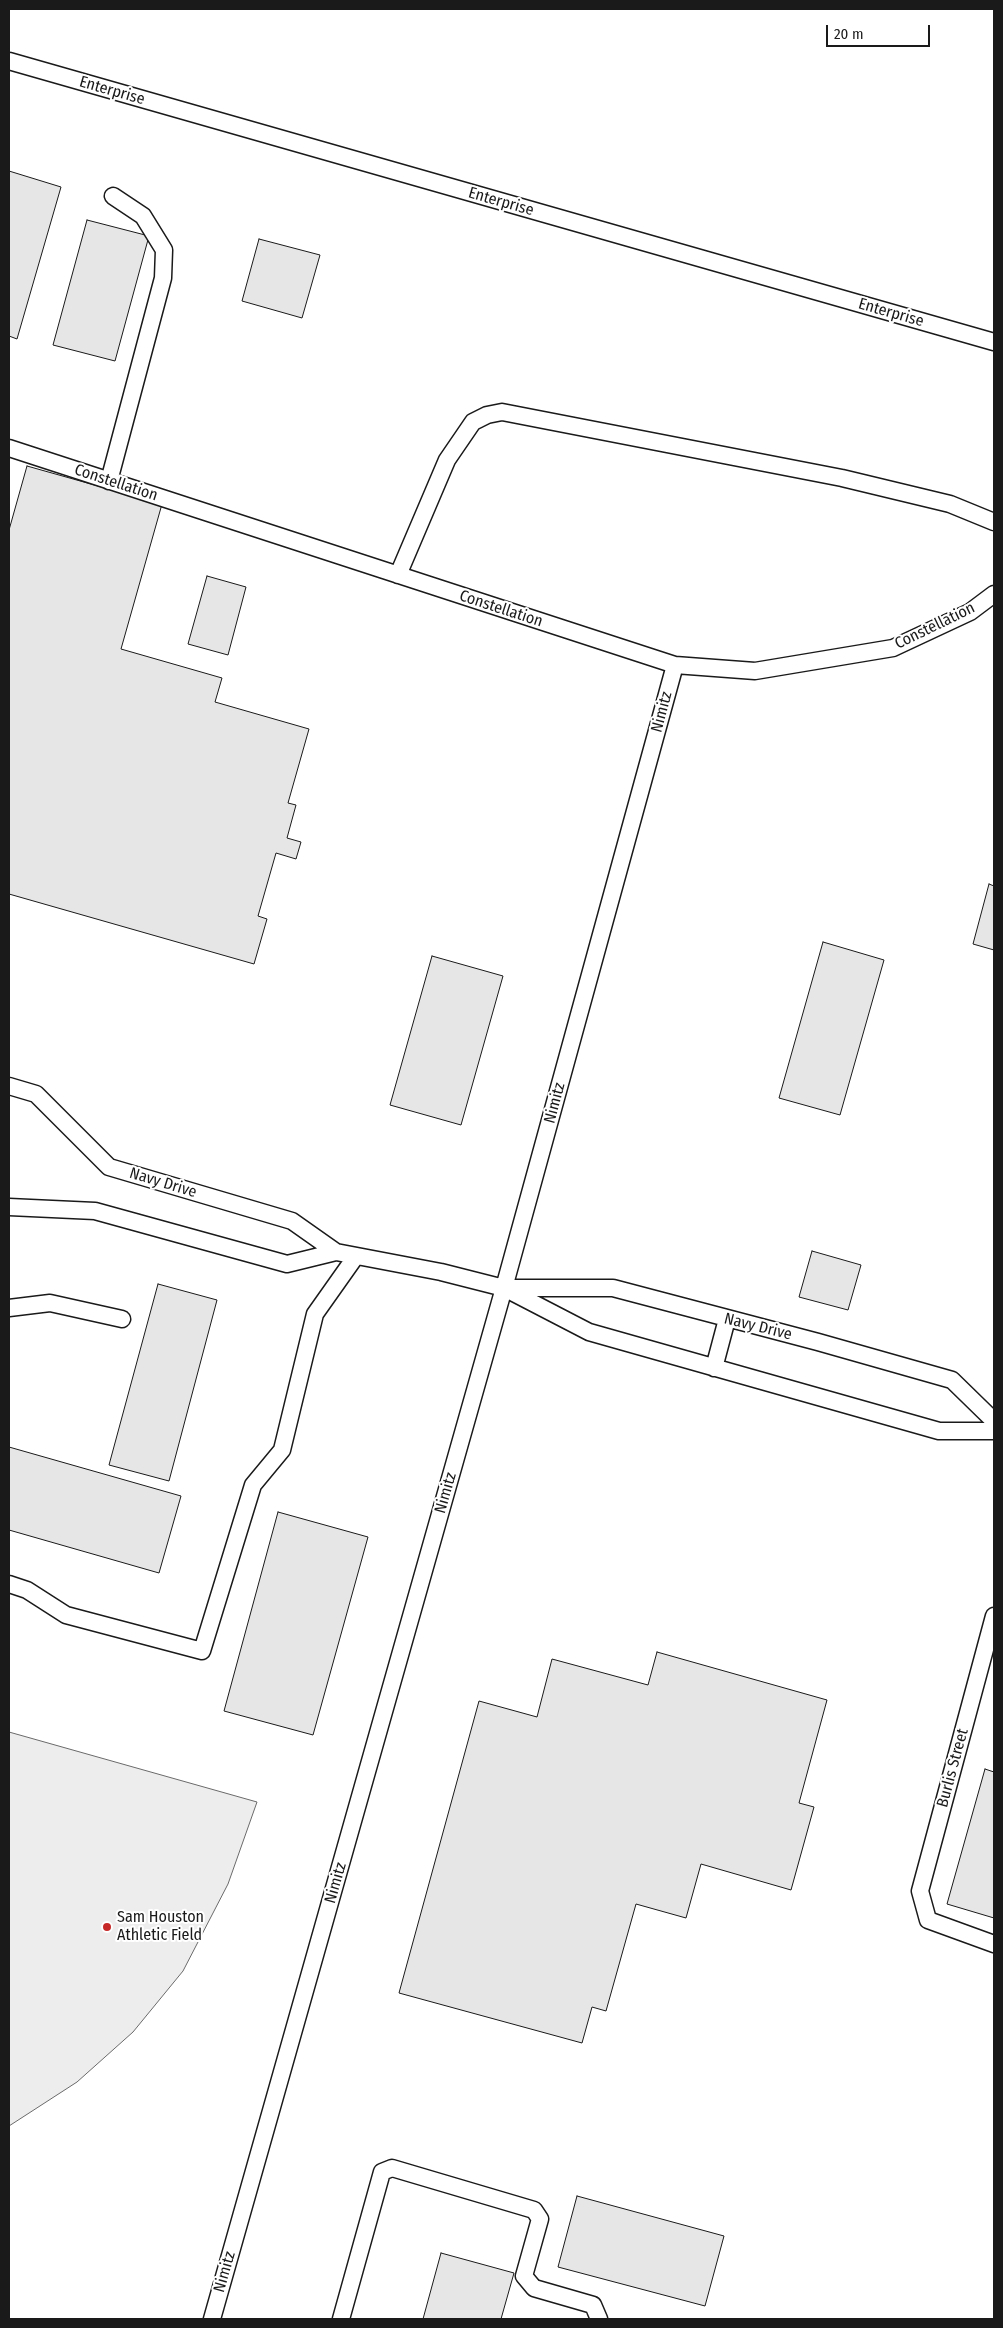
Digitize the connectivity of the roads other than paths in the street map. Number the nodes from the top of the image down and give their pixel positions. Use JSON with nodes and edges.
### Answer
{"nodes":[{"id":1,"x":9,"y":62,"type":"edge"},
{"id":2,"x":113,"y":196,"type":"dead end"},
{"id":3,"x":994,"y":342,"type":"edge"},
{"id":4,"x":9,"y":448,"type":"edge"},
{"id":5,"x":109,"y":481,"type":"junction"},
{"id":6,"x":994,"y":522,"type":"edge"},
{"id":7,"x":398,"y":575,"type":"junction"},
{"id":8,"x":994,"y":594,"type":"edge"},
{"id":9,"x":675,"y":665,"type":"junction"},
{"id":10,"x":9,"y":1086,"type":"edge"},
{"id":11,"x":9,"y":1207,"type":"edge"},
{"id":12,"x":336,"y":1252,"type":"junction"},
{"id":13,"x":356,"y":1256,"type":"junction"},
{"id":14,"x":504,"y":1288,"type":"junction"},
{"id":15,"x":9,"y":1308,"type":"edge"},
{"id":16,"x":122,"y":1319,"type":"dead end"},
{"id":17,"x":727,"y":1319,"type":"junction"},
{"id":18,"x":714,"y":1368,"type":"junction"},
{"id":19,"x":994,"y":1420,"type":"edge"},
{"id":20,"x":994,"y":1431,"type":"edge"},
{"id":21,"x":9,"y":1584,"type":"edge"},
{"id":22,"x":994,"y":1616,"type":"edge"},
{"id":23,"x":994,"y":1944,"type":"edge"},
{"id":24,"x":212,"y":2319,"type":"edge"},
{"id":25,"x":341,"y":2319,"type":"edge"},
{"id":26,"x":599,"y":2319,"type":"edge"}],
"edges":[{"from":1,"to":3,"type":"lane","name":"Enterprise"},
{"from":2,"to":5,"type":"lane"},
{"from":4,"to":5,"type":"lane","name":"Constellation"},
{"from":5,"to":7,"type":"lane","name":"Constellation"},
{"from":6,"to":7,"type":"lane"},
{"from":7,"to":9,"type":"lane","name":"Constellation"},
{"from":8,"to":9,"type":"lane","name":"Constellation"},
{"from":9,"to":14,"type":"lane","name":"Nimitz"},
{"from":10,"to":12,"type":"lane","name":"Navy Drive"},
{"from":11,"to":12,"type":"lane","name":"Navy Drive"},
{"from":12,"to":13,"type":"lane","name":"Navy Drive"},
{"from":13,"to":14,"type":"lane","name":"Navy Drive"},
{"from":13,"to":21,"type":"lane"},
{"from":14,"to":17,"type":"lane","name":"Navy Drive"},
{"from":14,"to":18,"type":"lane","name":"Navy Drive"},
{"from":14,"to":24,"type":"lane","name":"Nimitz"},
{"from":15,"to":16,"type":"lane"},
{"from":17,"to":18,"type":"lane"},
{"from":17,"to":19,"type":"lane","name":"Navy Drive"},
{"from":18,"to":20,"type":"lane","name":"Navy Drive"},
{"from":22,"to":23,"type":"lane","name":"Burlis Street"},
{"from":25,"to":26,"type":"lane"}]}
